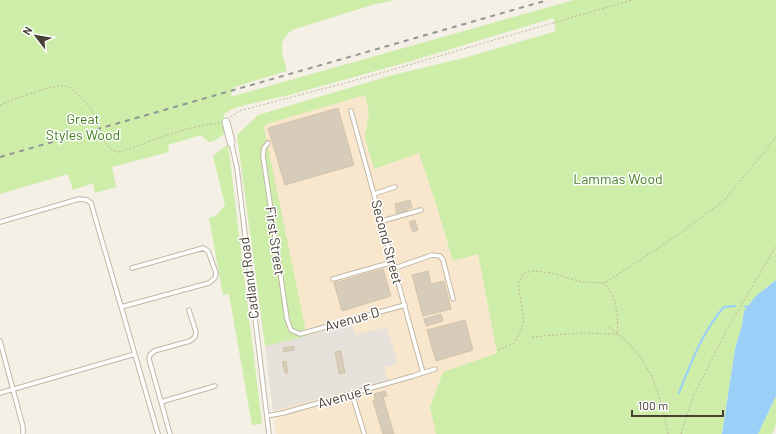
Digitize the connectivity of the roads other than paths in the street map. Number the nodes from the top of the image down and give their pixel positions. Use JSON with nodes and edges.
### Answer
{"nodes":[{"id":1,"x":351,"y":111,"type":"dead end"},
{"id":2,"x":226,"y":122,"type":"road end"},
{"id":3,"x":231,"y":139,"type":"joint"},
{"id":4,"x":268,"y":143,"type":"dead end"},
{"id":5,"x":395,"y":187,"type":"dead end"},
{"id":6,"x":374,"y":194,"type":"junction"},
{"id":7,"x":421,"y":210,"type":"dead end"},
{"id":8,"x":382,"y":221,"type":"junction"},
{"id":9,"x":0,"y":222,"type":"edge"},
{"id":10,"x":393,"y":262,"type":"junction"},
{"id":11,"x":132,"y":268,"type":"dead end"},
{"id":12,"x":395,"y":268,"type":"junction"},
{"id":13,"x":333,"y":279,"type":"dead end"},
{"id":14,"x":453,"y":299,"type":"dead end"},
{"id":15,"x":405,"y":305,"type":"junction"},
{"id":16,"x":121,"y":307,"type":"junction"},
{"id":17,"x":189,"y":310,"type":"dead end"},
{"id":18,"x":300,"y":334,"type":"joint"},
{"id":19,"x":0,"y":341,"type":"edge"},
{"id":20,"x":135,"y":354,"type":"junction"},
{"id":21,"x":435,"y":369,"type":"dead end"},
{"id":22,"x":423,"y":373,"type":"junction"},
{"id":23,"x":215,"y":386,"type":"dead end"},
{"id":24,"x":13,"y":390,"type":"junction"},
{"id":25,"x":0,"y":394,"type":"edge"},
{"id":26,"x":352,"y":394,"type":"junction"},
{"id":27,"x":161,"y":402,"type":"junction"},
{"id":28,"x":267,"y":416,"type":"junction"},
{"id":29,"x":364,"y":433,"type":"edge"},
{"id":30,"x":23,"y":434,"type":"edge"},
{"id":31,"x":158,"y":434,"type":"edge"},
{"id":32,"x":170,"y":434,"type":"edge"},
{"id":33,"x":269,"y":434,"type":"edge"}],
"edges":[{"from":1,"to":6,"type":"lane","name":"Second Street"},
{"from":2,"to":3,"type":"street","name":"Cadland Road"},
{"from":3,"to":28,"type":"lane","name":"Cadland Road"},
{"from":4,"to":18,"type":"lane","name":"First Street"},
{"from":5,"to":6,"type":"lane"},
{"from":6,"to":8,"type":"lane","name":"Second Street"},
{"from":7,"to":8,"type":"lane"},
{"from":8,"to":10,"type":"lane","name":"Second Street"},
{"from":9,"to":16,"type":"lane"},
{"from":10,"to":12,"type":"lane","name":"Second Street"},
{"from":10,"to":13,"type":"lane"},
{"from":11,"to":16,"type":"lane"},
{"from":12,"to":14,"type":"lane"},
{"from":12,"to":15,"type":"lane","name":"Second Street"},
{"from":15,"to":18,"type":"lane","name":"Avenue D"},
{"from":15,"to":22,"type":"lane","name":"Second Street"},
{"from":16,"to":20,"type":"lane"},
{"from":17,"to":27,"type":"lane"},
{"from":19,"to":24,"type":"lane"},
{"from":20,"to":24,"type":"lane"},
{"from":20,"to":31,"type":"lane"},
{"from":21,"to":22,"type":"lane","name":"Avenue E"},
{"from":22,"to":26,"type":"lane","name":"Avenue E"},
{"from":23,"to":27,"type":"lane"},
{"from":24,"to":25,"type":"lane"},
{"from":24,"to":30,"type":"lane"},
{"from":26,"to":28,"type":"lane","name":"Avenue E"},
{"from":26,"to":29,"type":"lane"},
{"from":27,"to":32,"type":"lane"},
{"from":28,"to":33,"type":"lane","name":"Cadland Road"}]}
